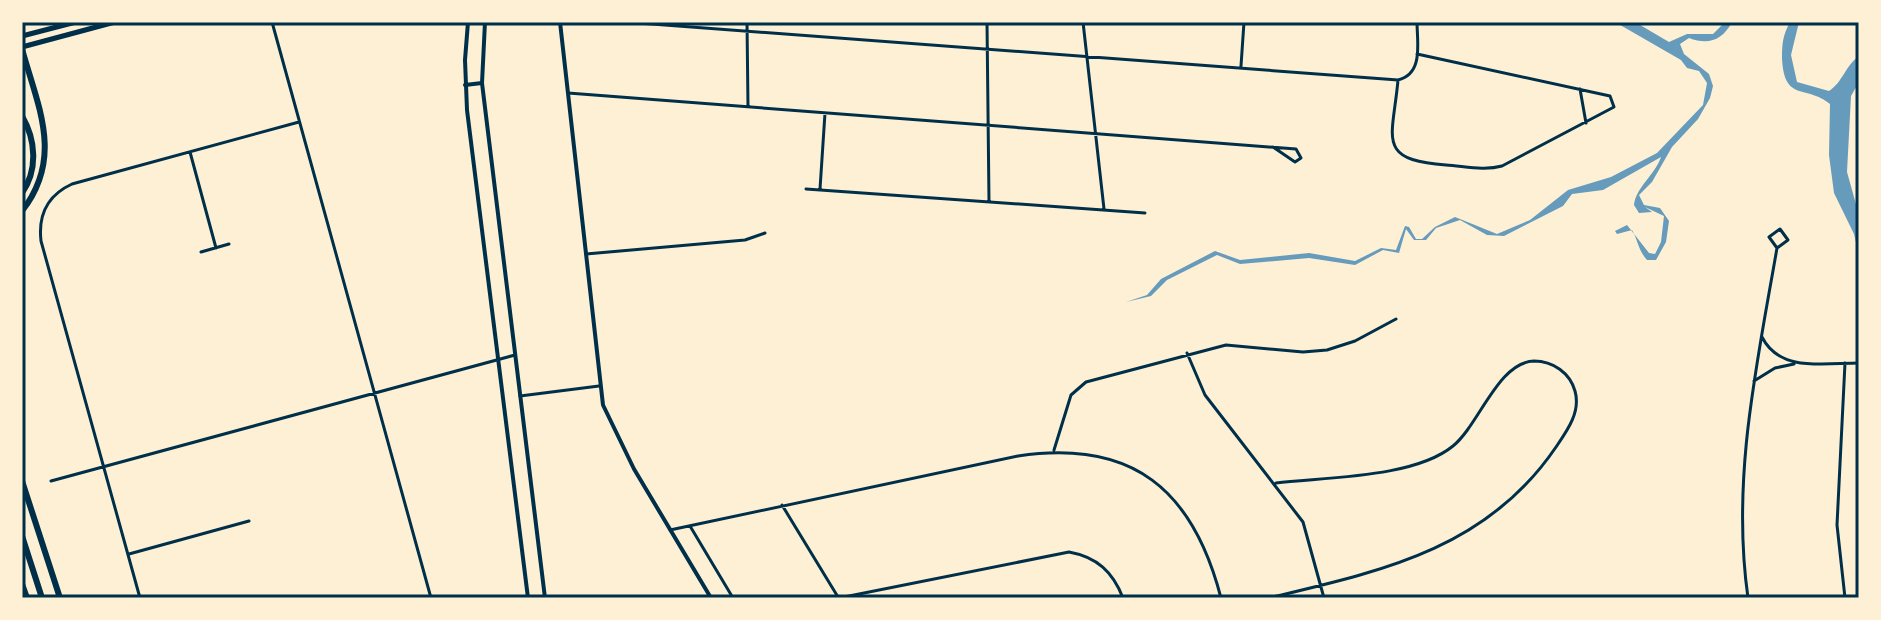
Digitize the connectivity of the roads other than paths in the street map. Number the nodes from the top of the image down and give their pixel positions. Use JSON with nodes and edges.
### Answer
{"nodes":[{"id":1,"x":76,"y":22,"type":"edge"},
{"id":2,"x":115,"y":22,"type":"edge"},
{"id":3,"x":272,"y":22,"type":"edge"},
{"id":4,"x":468,"y":22,"type":"edge"},
{"id":5,"x":485,"y":22,"type":"edge"},
{"id":6,"x":560,"y":22,"type":"edge"},
{"id":7,"x":625,"y":22,"type":"edge"},
{"id":8,"x":747,"y":22,"type":"edge"},
{"id":9,"x":987,"y":22,"type":"edge"},
{"id":10,"x":1083,"y":22,"type":"edge"},
{"id":11,"x":1244,"y":22,"type":"edge"},
{"id":12,"x":1417,"y":22,"type":"edge"},
{"id":13,"x":746,"y":31,"type":"junction"},
{"id":14,"x":22,"y":36,"type":"edge"},
{"id":15,"x":22,"y":48,"type":"edge"},
{"id":16,"x":989,"y":50,"type":"junction"},
{"id":17,"x":1417,"y":54,"type":"junction"},
{"id":18,"x":1087,"y":56,"type":"junction"},
{"id":19,"x":1241,"y":68,"type":"junction"},
{"id":20,"x":1398,"y":80,"type":"junction"},
{"id":21,"x":482,"y":83,"type":"junction"},
{"id":22,"x":465,"y":85,"type":"junction"},
{"id":23,"x":1580,"y":89,"type":"junction"},
{"id":24,"x":568,"y":93,"type":"junction"},
{"id":25,"x":748,"y":107,"type":"junction"},
{"id":26,"x":825,"y":113,"type":"junction"},
{"id":27,"x":22,"y":116,"type":"edge"},
{"id":28,"x":299,"y":122,"type":"junction"},
{"id":29,"x":1586,"y":123,"type":"junction"},
{"id":30,"x":990,"y":125,"type":"junction"},
{"id":31,"x":1095,"y":132,"type":"junction"},
{"id":32,"x":1273,"y":147,"type":"junction"},
{"id":33,"x":190,"y":152,"type":"junction"},
{"id":34,"x":806,"y":189,"type":"dead end"},
{"id":35,"x":820,"y":189,"type":"junction"},
{"id":36,"x":22,"y":193,"type":"edge"},
{"id":37,"x":989,"y":203,"type":"junction"},
{"id":38,"x":1104,"y":210,"type":"junction"},
{"id":39,"x":22,"y":211,"type":"edge"},
{"id":40,"x":1145,"y":213,"type":"dead end"},
{"id":41,"x":765,"y":233,"type":"dead end"},
{"id":42,"x":229,"y":244,"type":"dead end"},
{"id":43,"x":216,"y":248,"type":"junction"},
{"id":44,"x":1777,"y":248,"type":"junction"},
{"id":45,"x":201,"y":252,"type":"dead end"},
{"id":46,"x":585,"y":254,"type":"junction"},
{"id":47,"x":1396,"y":319,"type":"dead end"},
{"id":48,"x":1762,"y":337,"type":"junction"},
{"id":49,"x":1187,"y":353,"type":"junction"},
{"id":50,"x":515,"y":355,"type":"junction"},
{"id":51,"x":499,"y":358,"type":"junction"},
{"id":52,"x":1797,"y":363,"type":"junction"},
{"id":53,"x":1845,"y":363,"type":"junction"},
{"id":54,"x":1859,"y":363,"type":"edge"},
{"id":55,"x":1754,"y":381,"type":"junction"},
{"id":56,"x":599,"y":386,"type":"junction"},
{"id":57,"x":374,"y":391,"type":"junction"},
{"id":58,"x":520,"y":396,"type":"junction"},
{"id":59,"x":1053,"y":452,"type":"junction"},
{"id":60,"x":103,"y":466,"type":"junction"},
{"id":61,"x":51,"y":481,"type":"dead end"},
{"id":62,"x":22,"y":482,"type":"edge"},
{"id":63,"x":1276,"y":483,"type":"junction"},
{"id":64,"x":782,"y":505,"type":"junction"},
{"id":65,"x":249,"y":521,"type":"dead end"},
{"id":66,"x":689,"y":525,"type":"junction"},
{"id":67,"x":670,"y":530,"type":"junction"},
{"id":68,"x":22,"y":536,"type":"edge"},
{"id":69,"x":128,"y":554,"type":"junction"},
{"id":70,"x":22,"y":584,"type":"edge"},
{"id":71,"x":1321,"y":585,"type":"junction"},
{"id":72,"x":27,"y":598,"type":"edge"},
{"id":73,"x":42,"y":598,"type":"edge"},
{"id":74,"x":60,"y":598,"type":"edge"},
{"id":75,"x":140,"y":598,"type":"edge"},
{"id":76,"x":431,"y":598,"type":"edge"},
{"id":77,"x":528,"y":598,"type":"edge"},
{"id":78,"x":545,"y":598,"type":"edge"},
{"id":79,"x":711,"y":598,"type":"edge"},
{"id":80,"x":733,"y":598,"type":"edge"},
{"id":81,"x":839,"y":598,"type":"edge"},
{"id":82,"x":1123,"y":598,"type":"edge"},
{"id":83,"x":1221,"y":598,"type":"edge"},
{"id":84,"x":1269,"y":598,"type":"edge"},
{"id":85,"x":1324,"y":598,"type":"edge"},
{"id":86,"x":1748,"y":598,"type":"edge"},
{"id":87,"x":1845,"y":598,"type":"edge"}],
"edges":[{"from":1,"to":14,"type":"main road"},
{"from":2,"to":15,"type":"main road"},
{"from":3,"to":28,"type":"street"},
{"from":4,"to":22,"type":"main road"},
{"from":5,"to":21,"type":"main road"},
{"from":6,"to":24,"type":"main road"},
{"from":7,"to":13,"type":"street"},
{"from":8,"to":13,"type":"street"},
{"from":9,"to":16,"type":"street"},
{"from":10,"to":18,"type":"street"},
{"from":11,"to":19,"type":"street"},
{"from":12,"to":17,"type":"street"},
{"from":13,"to":16,"type":"street"},
{"from":13,"to":25,"type":"street"},
{"from":15,"to":39,"type":"highway"},
{"from":16,"to":18,"type":"street"},
{"from":16,"to":30,"type":"street"},
{"from":17,"to":20,"type":"street"},
{"from":17,"to":23,"type":"street"},
{"from":18,"to":19,"type":"street"},
{"from":18,"to":31,"type":"street"},
{"from":19,"to":20,"type":"street"},
{"from":20,"to":29,"type":"street"},
{"from":21,"to":22,"type":"main road"},
{"from":21,"to":50,"type":"main road"},
{"from":22,"to":51,"type":"main road"},
{"from":23,"to":29,"type":"street"},
{"from":23,"to":29,"type":"street"},
{"from":24,"to":25,"type":"street"},
{"from":24,"to":46,"type":"main road"},
{"from":25,"to":26,"type":"street"},
{"from":26,"to":30,"type":"street"},
{"from":26,"to":35,"type":"street"},
{"from":27,"to":36,"type":"highway"},
{"from":28,"to":33,"type":"street"},
{"from":28,"to":57,"type":"street"},
{"from":30,"to":31,"type":"street"},
{"from":30,"to":37,"type":"street"},
{"from":31,"to":32,"type":"street"},
{"from":31,"to":38,"type":"street"},
{"from":32,"to":32,"type":"street"},
{"from":33,"to":43,"type":"street"},
{"from":33,"to":60,"type":"street"},
{"from":34,"to":35,"type":"street"},
{"from":35,"to":37,"type":"street"},
{"from":37,"to":38,"type":"street"},
{"from":38,"to":40,"type":"street"},
{"from":41,"to":46,"type":"street"},
{"from":42,"to":43,"type":"street"},
{"from":43,"to":45,"type":"street"},
{"from":44,"to":44,"type":"street"},
{"from":44,"to":48,"type":"street"},
{"from":46,"to":56,"type":"main road"},
{"from":47,"to":49,"type":"street"},
{"from":48,"to":52,"type":"street"},
{"from":48,"to":55,"type":"street"},
{"from":49,"to":59,"type":"street"},
{"from":49,"to":63,"type":"street"},
{"from":50,"to":51,"type":"street"},
{"from":50,"to":58,"type":"main road"},
{"from":51,"to":57,"type":"street"},
{"from":51,"to":77,"type":"main road"},
{"from":52,"to":53,"type":"street"},
{"from":52,"to":55,"type":"street"},
{"from":53,"to":54,"type":"street"},
{"from":53,"to":87,"type":"street"},
{"from":55,"to":86,"type":"street"},
{"from":56,"to":58,"type":"street"},
{"from":56,"to":67,"type":"main road"},
{"from":57,"to":60,"type":"street"},
{"from":57,"to":76,"type":"street"},
{"from":58,"to":78,"type":"main road"},
{"from":59,"to":64,"type":"street"},
{"from":59,"to":83,"type":"street"},
{"from":60,"to":61,"type":"street"},
{"from":60,"to":69,"type":"street"},
{"from":62,"to":74,"type":"highway"},
{"from":63,"to":71,"type":"street"},
{"from":63,"to":71,"type":"street"},
{"from":64,"to":66,"type":"street"},
{"from":64,"to":81,"type":"street"},
{"from":65,"to":69,"type":"street"},
{"from":66,"to":67,"type":"street"},
{"from":66,"to":80,"type":"street"},
{"from":67,"to":79,"type":"main road"},
{"from":68,"to":73,"type":"highway"},
{"from":69,"to":75,"type":"street"},
{"from":70,"to":72,"type":"highway"},
{"from":71,"to":84,"type":"street"},
{"from":71,"to":85,"type":"street"},
{"from":81,"to":82,"type":"street"}]}
